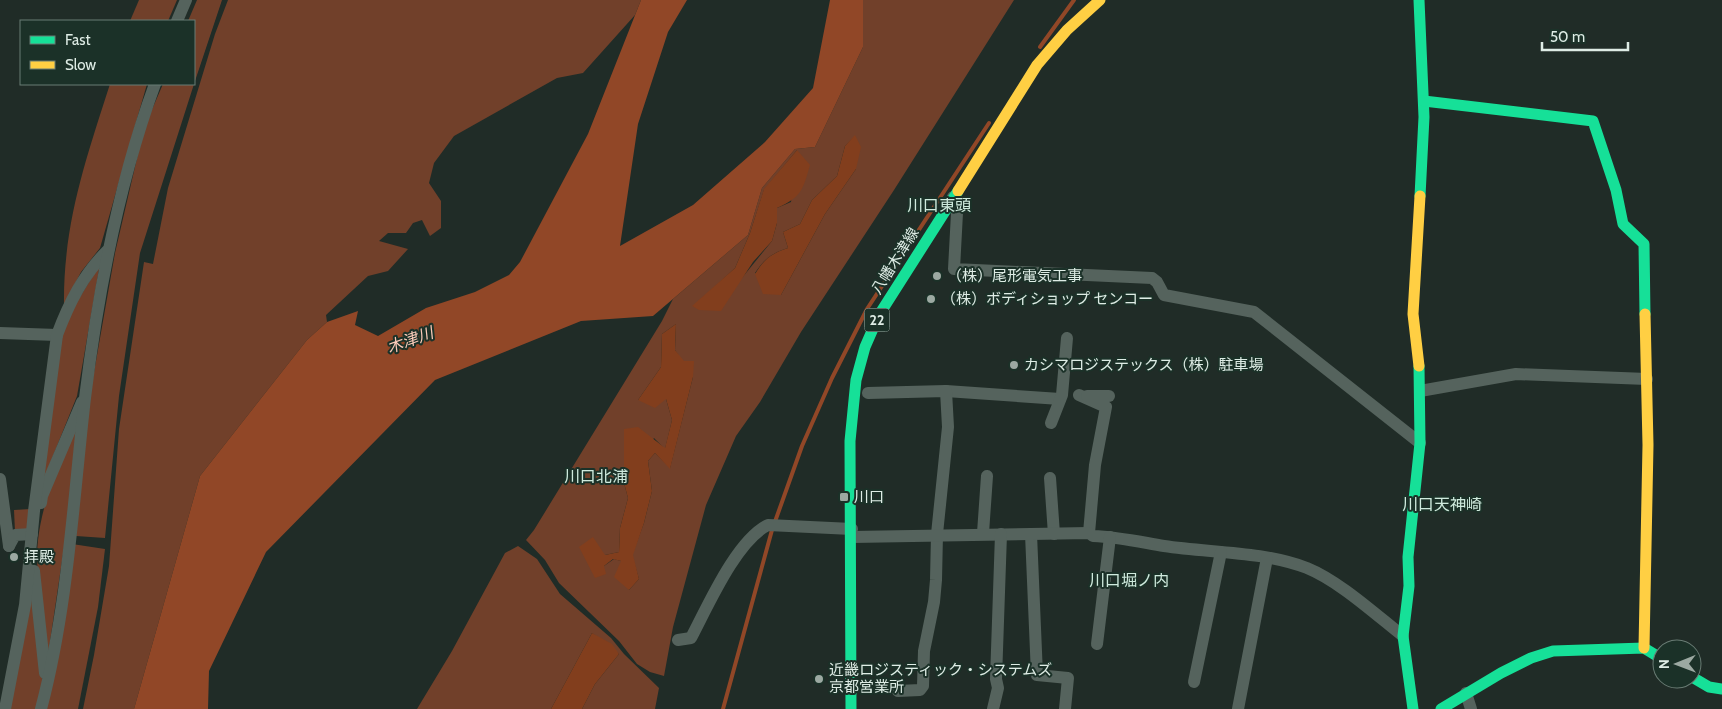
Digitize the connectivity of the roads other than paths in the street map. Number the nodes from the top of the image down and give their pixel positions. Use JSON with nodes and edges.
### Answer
{"nodes":[{"id":1,"x":186,"y":0,"type":"edge"},
{"id":2,"x":1100,"y":0,"type":"edge"},
{"id":3,"x":1419,"y":0,"type":"edge"},
{"id":4,"x":177,"y":20,"type":"edge"},
{"id":5,"x":154,"y":85,"type":"edge"},
{"id":6,"x":1424,"y":101,"type":"junction"},
{"id":7,"x":953,"y":197,"type":"junction"},
{"id":8,"x":107,"y":251,"type":"junction"},
{"id":9,"x":0,"y":333,"type":"edge"},
{"id":10,"x":57,"y":334,"type":"junction"},
{"id":11,"x":1067,"y":338,"type":"dead end"},
{"id":12,"x":1647,"y":379,"type":"junction"},
{"id":13,"x":946,"y":391,"type":"junction"},
{"id":14,"x":1420,"y":391,"type":"junction"},
{"id":15,"x":868,"y":393,"type":"dead end"},
{"id":16,"x":1079,"y":395,"type":"junction"},
{"id":17,"x":1109,"y":396,"type":"dead end"},
{"id":18,"x":1061,"y":397,"type":"junction"},
{"id":19,"x":85,"y":398,"type":"junction"},
{"id":20,"x":1051,"y":423,"type":"dead end"},
{"id":21,"x":1420,"y":443,"type":"junction"},
{"id":22,"x":986,"y":476,"type":"dead end"},
{"id":23,"x":1050,"y":478,"type":"dead end"},
{"id":24,"x":0,"y":479,"type":"edge"},
{"id":25,"x":852,"y":533,"type":"junction"},
{"id":26,"x":982,"y":533,"type":"junction"},
{"id":27,"x":32,"y":534,"type":"junction"},
{"id":28,"x":936,"y":534,"type":"junction"},
{"id":29,"x":1001,"y":534,"type":"junction"},
{"id":30,"x":1031,"y":534,"type":"junction"},
{"id":31,"x":1054,"y":534,"type":"junction"},
{"id":32,"x":1089,"y":534,"type":"junction"},
{"id":33,"x":1110,"y":537,"type":"junction"},
{"id":34,"x":4,"y":546,"type":"edge"},
{"id":35,"x":1221,"y":552,"type":"junction"},
{"id":36,"x":1267,"y":558,"type":"junction"},
{"id":37,"x":1403,"y":636,"type":"junction"},
{"id":38,"x":678,"y":640,"type":"dead end"},
{"id":39,"x":1097,"y":644,"type":"dead end"},
{"id":40,"x":1644,"y":648,"type":"junction"},
{"id":41,"x":1652,"y":653,"type":"edge"},
{"id":42,"x":49,"y":678,"type":"junction"},
{"id":43,"x":1194,"y":682,"type":"dead end"},
{"id":44,"x":1702,"y":683,"type":"edge"},
{"id":45,"x":1722,"y":689,"type":"edge"},
{"id":46,"x":898,"y":691,"type":"dead end"},
{"id":47,"x":1466,"y":693,"type":"junction"},
{"id":48,"x":5,"y":709,"type":"edge"},
{"id":49,"x":41,"y":709,"type":"edge"},
{"id":50,"x":851,"y":709,"type":"edge"},
{"id":51,"x":993,"y":709,"type":"edge"},
{"id":52,"x":1065,"y":709,"type":"edge"},
{"id":53,"x":1238,"y":709,"type":"edge"},
{"id":54,"x":1414,"y":709,"type":"edge"},
{"id":55,"x":1441,"y":709,"type":"edge"},
{"id":56,"x":1472,"y":709,"type":"edge"}],
"edges":[{"from":1,"to":4,"type":"street"},
{"from":2,"to":7,"type":"street","name":"八幡木津線","number":"22"},
{"from":3,"to":6,"type":"street"},
{"from":5,"to":8,"type":"street"},
{"from":6,"to":12,"type":"street"},
{"from":6,"to":14,"type":"street"},
{"from":7,"to":21,"type":"street"},
{"from":7,"to":25,"type":"street","name":"八幡木津線","number":"22"},
{"from":8,"to":10,"type":"street"},
{"from":8,"to":19,"type":"street"},
{"from":9,"to":10,"type":"street"},
{"from":10,"to":27,"type":"street"},
{"from":11,"to":18,"type":"street"},
{"from":12,"to":14,"type":"street"},
{"from":12,"to":40,"type":"street"},
{"from":13,"to":15,"type":"street"},
{"from":13,"to":18,"type":"street"},
{"from":13,"to":28,"type":"street"},
{"from":14,"to":21,"type":"street"},
{"from":16,"to":17,"type":"street"},
{"from":16,"to":18,"type":"street"},
{"from":16,"to":32,"type":"street"},
{"from":18,"to":20,"type":"street"},
{"from":19,"to":27,"type":"street"},
{"from":19,"to":42,"type":"street"},
{"from":21,"to":37,"type":"street"},
{"from":22,"to":26,"type":"street"},
{"from":23,"to":31,"type":"street"},
{"from":24,"to":34,"type":"street"},
{"from":25,"to":28,"type":"street"},
{"from":25,"to":38,"type":"street"},
{"from":25,"to":50,"type":"street","name":"八幡木津線","number":"22"},
{"from":26,"to":28,"type":"street"},
{"from":26,"to":29,"type":"street"},
{"from":27,"to":34,"type":"street"},
{"from":27,"to":42,"type":"street"},
{"from":27,"to":48,"type":"street"},
{"from":28,"to":46,"type":"street"},
{"from":29,"to":30,"type":"street"},
{"from":29,"to":51,"type":"street"},
{"from":30,"to":31,"type":"street"},
{"from":30,"to":52,"type":"street"},
{"from":31,"to":32,"type":"street"},
{"from":32,"to":33,"type":"street"},
{"from":33,"to":35,"type":"street"},
{"from":33,"to":39,"type":"street"},
{"from":35,"to":36,"type":"street"},
{"from":35,"to":43,"type":"street"},
{"from":36,"to":37,"type":"street"},
{"from":36,"to":53,"type":"street"},
{"from":37,"to":54,"type":"street"},
{"from":40,"to":41,"type":"street"},
{"from":40,"to":47,"type":"street"},
{"from":42,"to":49,"type":"street"},
{"from":44,"to":45,"type":"street"},
{"from":47,"to":55,"type":"street"},
{"from":47,"to":56,"type":"street"}]}
